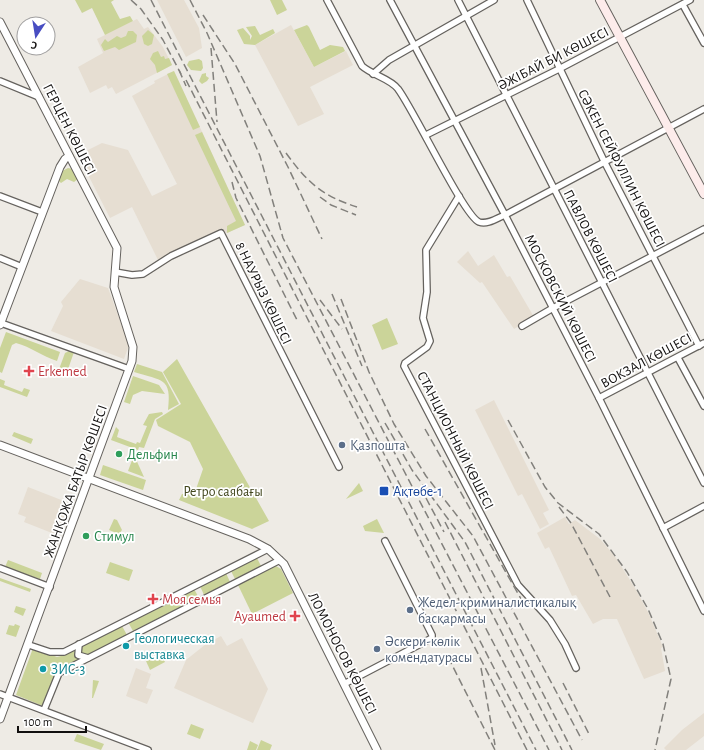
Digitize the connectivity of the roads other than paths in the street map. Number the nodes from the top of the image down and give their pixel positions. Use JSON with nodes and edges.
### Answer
{"nodes":[{"id":1,"x":327,"y":0,"type":"edge"},
{"id":2,"x":390,"y":0,"type":"edge"},
{"id":3,"x":458,"y":0,"type":"edge"},
{"id":4,"x":494,"y":0,"type":"edge"},
{"id":5,"x":527,"y":0,"type":"edge"},
{"id":6,"x":600,"y":0,"type":"edge"},
{"id":7,"x":690,"y":0,"type":"edge"},
{"id":8,"x":683,"y":5,"type":"junction"},
{"id":9,"x":467,"y":15,"type":"junction"},
{"id":10,"x":0,"y":22,"type":"edge"},
{"id":11,"x":620,"y":38,"type":"junction"},
{"id":12,"x":704,"y":43,"type":"edge"},
{"id":13,"x":414,"y":45,"type":"junction"},
{"id":14,"x":559,"y":69,"type":"junction"},
{"id":15,"x":373,"y":74,"type":"junction"},
{"id":16,"x":0,"y":81,"type":"edge"},
{"id":17,"x":506,"y":95,"type":"junction"},
{"id":18,"x":39,"y":97,"type":"junction"},
{"id":19,"x":704,"y":109,"type":"edge"},
{"id":20,"x":455,"y":120,"type":"junction"},
{"id":21,"x":669,"y":129,"type":"junction"},
{"id":22,"x":426,"y":135,"type":"junction"},
{"id":23,"x":69,"y":156,"type":"junction"},
{"id":24,"x":605,"y":162,"type":"junction"},
{"id":25,"x":553,"y":189,"type":"junction"},
{"id":26,"x":704,"y":194,"type":"edge"},
{"id":27,"x":0,"y":196,"type":"edge"},
{"id":28,"x":459,"y":196,"type":"junction"},
{"id":29,"x":42,"y":212,"type":"junction"},
{"id":30,"x":505,"y":214,"type":"junction"},
{"id":31,"x":704,"y":229,"type":"edge"},
{"id":32,"x":117,"y":248,"type":"joint"},
{"id":33,"x":652,"y":256,"type":"junction"},
{"id":34,"x":0,"y":258,"type":"edge"},
{"id":35,"x":22,"y":267,"type":"junction"},
{"id":36,"x":115,"y":272,"type":"junction"},
{"id":37,"x":601,"y":282,"type":"junction"},
{"id":38,"x":553,"y":308,"type":"junction"},
{"id":39,"x":0,"y":324,"type":"edge"},
{"id":40,"x":522,"y":326,"type":"dead end"},
{"id":41,"x":701,"y":344,"type":"edge"},
{"id":42,"x":678,"y":358,"type":"junction"},
{"id":43,"x":129,"y":369,"type":"junction"},
{"id":44,"x":648,"y":373,"type":"junction"},
{"id":45,"x":598,"y":398,"type":"junction"},
{"id":46,"x":704,"y":406,"type":"edge"},
{"id":47,"x":0,"y":445,"type":"edge"},
{"id":48,"x":339,"y":467,"type":"dead end"},
{"id":49,"x":90,"y":478,"type":"junction"},
{"id":50,"x":704,"y":483,"type":"edge"},
{"id":51,"x":704,"y":506,"type":"edge"},
{"id":52,"x":663,"y":528,"type":"junction"},
{"id":53,"x":385,"y":541,"type":"dead end"},
{"id":54,"x":268,"y":549,"type":"junction"},
{"id":55,"x":280,"y":560,"type":"junction"},
{"id":56,"x":0,"y":568,"type":"edge"},
{"id":57,"x":50,"y":587,"type":"junction"},
{"id":58,"x":704,"y":611,"type":"edge"},
{"id":59,"x":79,"y":644,"type":"junction"},
{"id":60,"x":29,"y":645,"type":"junction"},
{"id":61,"x":88,"y":658,"type":"junction"},
{"id":62,"x":576,"y":668,"type":"dead end"},
{"id":63,"x":344,"y":684,"type":"junction"},
{"id":64,"x":0,"y":694,"type":"edge"},
{"id":65,"x":8,"y":697,"type":"junction"},
{"id":66,"x":44,"y":710,"type":"junction"},
{"id":67,"x":0,"y":719,"type":"edge"},
{"id":68,"x":136,"y":748,"type":"edge"},
{"id":69,"x":148,"y":750,"type":"edge"},
{"id":70,"x":377,"y":750,"type":"edge"}],
"edges":[{"from":1,"to":15,"type":"street"},
{"from":2,"to":13,"type":"street","name":"МОСКОВСКИЙ КӨШЕСІ"},
{"from":3,"to":9,"type":"street","name":"ПАВЛОВ КӨШЕСІ"},
{"from":4,"to":9,"type":"street"},
{"from":5,"to":14,"type":"street","name":"СӘКЕН СЕЙФУЛЛИН КӨШЕСІ"},
{"from":6,"to":11,"type":"main road"},
{"from":7,"to":8,"type":"street","name":"ӘЖІБАЙ БИ КӨШЕСІ"},
{"from":8,"to":11,"type":"street","name":"ӘЖІБАЙ БИ КӨШЕСІ"},
{"from":8,"to":12,"type":"street"},
{"from":9,"to":13,"type":"street"},
{"from":9,"to":17,"type":"street","name":"ПАВЛОВ КӨШЕСІ"},
{"from":10,"to":18,"type":"street","name":"ГЕРЦЕН КӨШЕСІ"},
{"from":11,"to":14,"type":"street","name":"ӘЖІБАЙ БИ КӨШЕСІ"},
{"from":11,"to":21,"type":"main road"},
{"from":13,"to":15,"type":"street"},
{"from":13,"to":20,"type":"street","name":"МОСКОВСКИЙ КӨШЕСІ"},
{"from":14,"to":17,"type":"street","name":"ӘЖІБАЙ БИ КӨШЕСІ"},
{"from":14,"to":24,"type":"street","name":"СӘКЕН СЕЙФУЛЛИН КӨШЕСІ"},
{"from":15,"to":22,"type":"street"},
{"from":16,"to":18,"type":"street"},
{"from":17,"to":20,"type":"street","name":"ӘЖІБАЙ БИ КӨШЕСІ"},
{"from":17,"to":25,"type":"street","name":"ПАВЛОВ КӨШЕСІ"},
{"from":18,"to":23,"type":"street","name":"ГЕРЦЕН КӨШЕСІ"},
{"from":19,"to":21,"type":"street"},
{"from":20,"to":22,"type":"street","name":"ӘЖІБАЙ БИ КӨШЕСІ"},
{"from":20,"to":30,"type":"street","name":"МОСКОВСКИЙ КӨШЕСІ"},
{"from":21,"to":24,"type":"street"},
{"from":21,"to":26,"type":"main road"},
{"from":22,"to":28,"type":"street"},
{"from":23,"to":29,"type":"street"},
{"from":23,"to":32,"type":"street","name":"ГЕРЦЕН КӨШЕСІ"},
{"from":24,"to":25,"type":"street"},
{"from":24,"to":33,"type":"street","name":"СӘКЕН СЕЙФУЛЛИН КӨШЕСІ"},
{"from":25,"to":30,"type":"street"},
{"from":25,"to":37,"type":"street","name":"ПАВЛОВ КӨШЕСІ"},
{"from":27,"to":29,"type":"street"},
{"from":28,"to":30,"type":"street"},
{"from":28,"to":62,"type":"street","name":"СТАНЦИОННЫЙ КӨШЕСІ"},
{"from":29,"to":35,"type":"street"},
{"from":30,"to":38,"type":"street","name":"МОСКОВСКИЙ КӨШЕСІ"},
{"from":31,"to":33,"type":"street"},
{"from":32,"to":36,"type":"street","name":"ЖАНҚОЖА БАТЫР КӨШЕСІ"},
{"from":33,"to":37,"type":"street"},
{"from":33,"to":41,"type":"street","name":"СӘКЕН СЕЙФУЛЛИН КӨШЕСІ"},
{"from":34,"to":35,"type":"street"},
{"from":35,"to":39,"type":"street"},
{"from":36,"to":43,"type":"street","name":"ЖАНҚОЖА БАТЫР КӨШЕСІ"},
{"from":36,"to":48,"type":"street","name":"8 НАУРЫЗ КӨШЕСІ"},
{"from":37,"to":38,"type":"street"},
{"from":37,"to":44,"type":"street","name":"ПАВЛОВ КӨШЕСІ"},
{"from":38,"to":40,"type":"street"},
{"from":38,"to":45,"type":"street","name":"МОСКОВСКИЙ КӨШЕСІ"},
{"from":39,"to":43,"type":"street"},
{"from":41,"to":42,"type":"street","name":"ВОКЗАЛ КӨШЕСІ"},
{"from":42,"to":44,"type":"street","name":"ВОКЗАЛ КӨШЕСІ"},
{"from":42,"to":46,"type":"street"},
{"from":43,"to":49,"type":"street","name":"ЖАНҚОЖА БАТЫР КӨШЕСІ"},
{"from":44,"to":45,"type":"street","name":"ВОКЗАЛ КӨШЕСІ"},
{"from":44,"to":50,"type":"street","name":"ПАВЛОВ КӨШЕСІ"},
{"from":45,"to":52,"type":"street","name":"МОСКОВСКИЙ КӨШЕСІ"},
{"from":47,"to":49,"type":"street","name":"ЛОМОНОСОВ КӨШЕСІ"},
{"from":49,"to":54,"type":"street","name":"ЛОМОНОСОВ КӨШЕСІ"},
{"from":49,"to":57,"type":"street","name":"ЖАНҚОЖА БАТЫР КӨШЕСІ"},
{"from":51,"to":52,"type":"street"},
{"from":52,"to":58,"type":"street","name":"МОСКОВСКИЙ КӨШЕСІ"},
{"from":53,"to":63,"type":"street"},
{"from":54,"to":55,"type":"street","name":"ЛОМОНОСОВ КӨШЕСІ"},
{"from":54,"to":59,"type":"street"},
{"from":55,"to":61,"type":"street"},
{"from":55,"to":63,"type":"street","name":"ЛОМОНОСОВ КӨШЕСІ"},
{"from":56,"to":57,"type":"street"},
{"from":57,"to":60,"type":"street","name":"ЖАНҚОЖА БАТЫР КӨШЕСІ"},
{"from":59,"to":60,"type":"street"},
{"from":59,"to":61,"type":"street"},
{"from":60,"to":65,"type":"street","name":"ЖАНҚОЖА БАТЫР КӨШЕСІ"},
{"from":61,"to":66,"type":"street"},
{"from":63,"to":70,"type":"street","name":"ЛОМОНОСОВ КӨШЕСІ"},
{"from":64,"to":65,"type":"street"},
{"from":65,"to":66,"type":"street"},
{"from":65,"to":67,"type":"street","name":"ЖАНҚОЖА БАТЫР КӨШЕСІ"},
{"from":66,"to":68,"type":"street"},
{"from":68,"to":69,"type":"street"}]}
